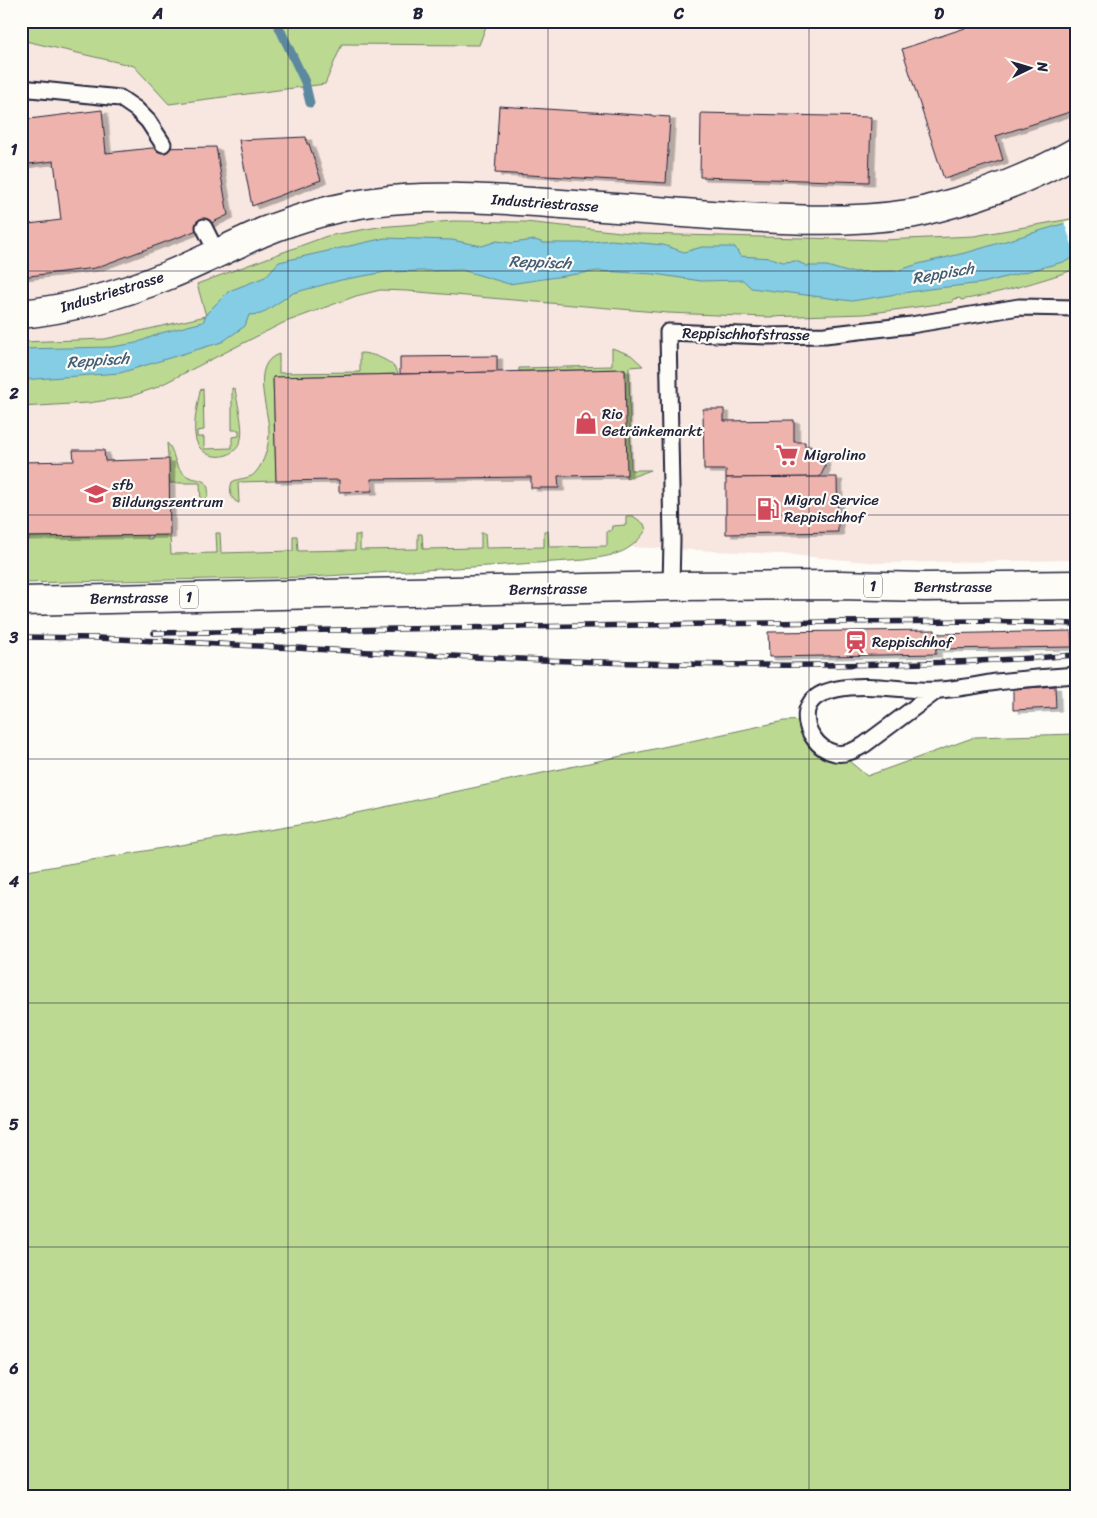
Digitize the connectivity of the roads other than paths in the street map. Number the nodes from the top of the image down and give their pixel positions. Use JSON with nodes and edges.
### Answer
{"nodes":[{"id":1,"x":21,"y":88,"type":"edge"},
{"id":2,"x":163,"y":144,"type":"dead end"},
{"id":3,"x":1076,"y":152,"type":"edge"},
{"id":4,"x":204,"y":227,"type":"dead end"},
{"id":5,"x":217,"y":254,"type":"junction"},
{"id":6,"x":1076,"y":308,"type":"edge"},
{"id":7,"x":21,"y":314,"type":"edge"},
{"id":8,"x":1076,"y":585,"type":"edge"},
{"id":9,"x":671,"y":586,"type":"junction"},
{"id":10,"x":21,"y":600,"type":"edge"},
{"id":11,"x":1076,"y":675,"type":"edge"},
{"id":12,"x":938,"y":690,"type":"junction"}],
"edges":[{"from":1,"to":2,"type":"lane"},
{"from":3,"to":5,"type":"street","name":"Industriestrasse"},
{"from":4,"to":5,"type":"lane"},
{"from":5,"to":7,"type":"street","name":"Industriestrasse"},
{"from":6,"to":9,"type":"lane","name":"Reppischhofstrasse"},
{"from":8,"to":9,"type":"street","name":"Bernstrasse","number":"1"},
{"from":9,"to":10,"type":"street","name":"Bernstrasse","number":"1"},
{"from":11,"to":12,"type":"lane"},
{"from":12,"to":12,"type":"lane"}]}
